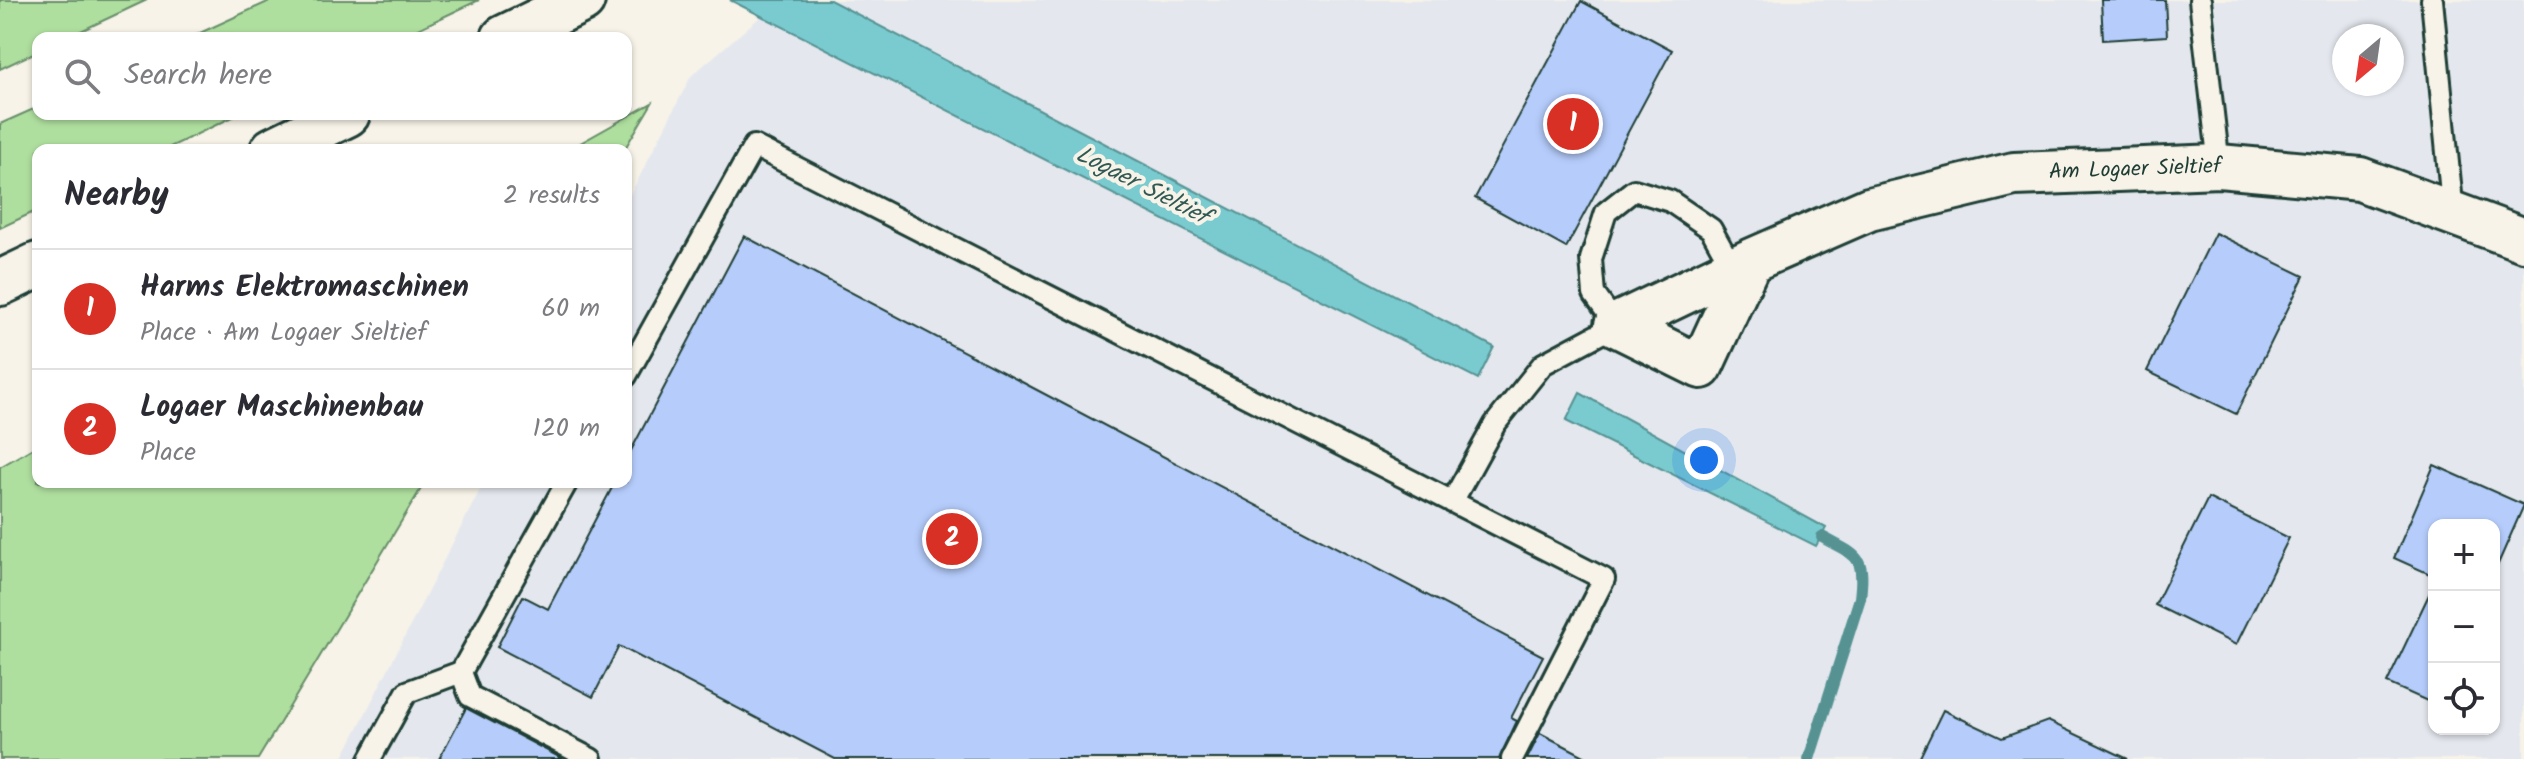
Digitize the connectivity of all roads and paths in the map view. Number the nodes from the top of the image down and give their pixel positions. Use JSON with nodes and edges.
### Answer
{"nodes":[{"id":1,"x":582,"y":0,"type":"edge"},
{"id":2,"x":2200,"y":0,"type":"edge"},
{"id":3,"x":2432,"y":0,"type":"edge"},
{"id":4,"x":516,"y":32,"type":"edge"},
{"id":5,"x":335,"y":120,"type":"edge"},
{"id":6,"x":285,"y":144,"type":"edge"},
{"id":7,"x":2219,"y":166,"type":"junction"},
{"id":8,"x":2453,"y":214,"type":"junction"},
{"id":9,"x":2524,"y":240,"type":"edge"},
{"id":10,"x":1741,"y":265,"type":"junction"},
{"id":11,"x":32,"y":268,"type":"edge"},
{"id":12,"x":0,"y":283,"type":"edge"},
{"id":13,"x":1616,"y":325,"type":"junction"},
{"id":14,"x":632,"y":365,"type":"edge"},
{"id":15,"x":564,"y":488,"type":"edge"},
{"id":16,"x":1452,"y":502,"type":"junction"},
{"id":17,"x":461,"y":672,"type":"junction"},
{"id":18,"x":370,"y":759,"type":"edge"},
{"id":19,"x":591,"y":759,"type":"edge"},
{"id":20,"x":1512,"y":759,"type":"edge"}],
"edges":[{"from":1,"to":4,"type":"main road"},
{"from":2,"to":7,"type":"lane"},
{"from":3,"to":8,"type":"lane"},
{"from":5,"to":6,"type":"main road"},
{"from":7,"to":8,"type":"street","name":"Am Logaer Sieltief"},
{"from":7,"to":10,"type":"street","name":"Am Logaer Sieltief"},
{"from":8,"to":9,"type":"street","name":"Am Logaer Sieltief"},
{"from":10,"to":13,"type":"street","name":"Am Logaer Sieltief"},
{"from":10,"to":13,"type":"street"},
{"from":10,"to":13,"type":"lane"},
{"from":11,"to":12,"type":"main road"},
{"from":13,"to":16,"type":"lane"},
{"from":14,"to":16,"type":"lane"},
{"from":15,"to":17,"type":"lane"},
{"from":16,"to":20,"type":"lane"},
{"from":17,"to":18,"type":"lane"},
{"from":17,"to":19,"type":"lane"}]}
